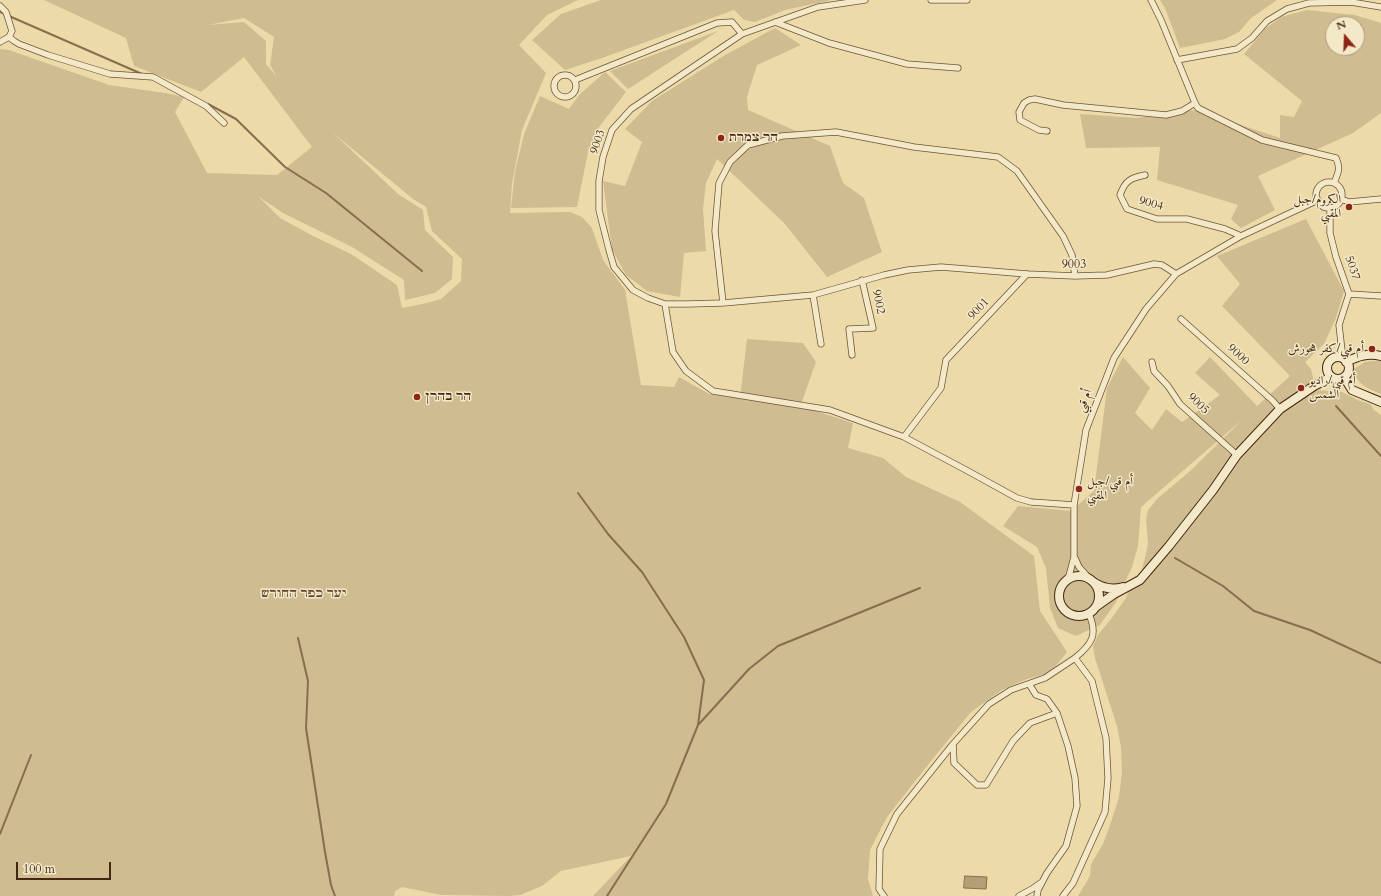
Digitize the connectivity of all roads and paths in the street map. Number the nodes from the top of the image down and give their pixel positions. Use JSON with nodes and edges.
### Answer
{"nodes":[{"id":1,"x":865,"y":0,"type":"edge"},
{"id":2,"x":931,"y":0,"type":"edge"},
{"id":3,"x":967,"y":0,"type":"edge"},
{"id":4,"x":1150,"y":0,"type":"edge"},
{"id":5,"x":0,"y":6,"type":"edge"},
{"id":6,"x":1381,"y":7,"type":"edge"},
{"id":7,"x":775,"y":22,"type":"junction"},
{"id":8,"x":742,"y":34,"type":"junction"},
{"id":9,"x":10,"y":37,"type":"junction"},
{"id":10,"x":0,"y":42,"type":"edge"},
{"id":11,"x":1177,"y":60,"type":"junction"},
{"id":12,"x":958,"y":68,"type":"dead end"},
{"id":13,"x":575,"y":80,"type":"junction"},
{"id":14,"x":1195,"y":103,"type":"junction"},
{"id":15,"x":224,"y":123,"type":"dead end"},
{"id":16,"x":1047,"y":131,"type":"dead end"},
{"id":17,"x":1145,"y":175,"type":"dead end"},
{"id":18,"x":1334,"y":183,"type":"junction"},
{"id":19,"x":1381,"y":198,"type":"edge"},
{"id":20,"x":1341,"y":199,"type":"junction"},
{"id":21,"x":1318,"y":200,"type":"junction"},
{"id":22,"x":1330,"y":208,"type":"junction"},
{"id":23,"x":1242,"y":236,"type":"junction"},
{"id":24,"x":1028,"y":274,"type":"junction"},
{"id":25,"x":1176,"y":274,"type":"junction"},
{"id":26,"x":1075,"y":276,"type":"junction"},
{"id":27,"x":862,"y":280,"type":"junction"},
{"id":28,"x":1349,"y":294,"type":"junction"},
{"id":29,"x":813,"y":295,"type":"junction"},
{"id":30,"x":1381,"y":296,"type":"edge"},
{"id":31,"x":723,"y":303,"type":"junction"},
{"id":32,"x":665,"y":304,"type":"junction"},
{"id":33,"x":1181,"y":319,"type":"dead end"},
{"id":34,"x":822,"y":344,"type":"dead end"},
{"id":35,"x":852,"y":354,"type":"dead end"},
{"id":36,"x":1381,"y":356,"type":"edge"},
{"id":37,"x":1343,"y":360,"type":"junction"},
{"id":38,"x":1152,"y":362,"type":"dead end"},
{"id":39,"x":1331,"y":377,"type":"junction"},
{"id":40,"x":1344,"y":377,"type":"junction"},
{"id":41,"x":1381,"y":402,"type":"edge"},
{"id":42,"x":1280,"y":409,"type":"junction"},
{"id":43,"x":904,"y":437,"type":"junction"},
{"id":44,"x":1237,"y":455,"type":"junction"},
{"id":45,"x":1074,"y":505,"type":"junction"},
{"id":46,"x":1074,"y":557,"type":"junction"},
{"id":47,"x":1092,"y":580,"type":"junction"},
{"id":48,"x":1064,"y":583,"type":"junction"},
{"id":49,"x":1129,"y":585,"type":"junction"},
{"id":50,"x":1097,"y":606,"type":"junction"},
{"id":51,"x":1089,"y":614,"type":"junction"},
{"id":52,"x":1075,"y":658,"type":"junction"},
{"id":53,"x":1029,"y":684,"type":"junction"},
{"id":54,"x":1057,"y":713,"type":"junction"},
{"id":55,"x":953,"y":744,"type":"junction"},
{"id":56,"x":1043,"y":881,"type":"junction"},
{"id":57,"x":884,"y":896,"type":"edge"},
{"id":58,"x":1019,"y":896,"type":"edge"},
{"id":59,"x":1037,"y":896,"type":"edge"},
{"id":60,"x":1063,"y":896,"type":"edge"}],
"edges":[{"from":1,"to":7,"type":"street","name":"9003"},
{"from":2,"to":3,"type":"street"},
{"from":4,"to":11,"type":"street"},
{"from":5,"to":9,"type":"street"},
{"from":6,"to":11,"type":"street"},
{"from":7,"to":8,"type":"street","name":"9003"},
{"from":7,"to":12,"type":"street"},
{"from":8,"to":13,"type":"street"},
{"from":8,"to":32,"type":"street","name":"9003"},
{"from":9,"to":10,"type":"street"},
{"from":9,"to":15,"type":"street"},
{"from":11,"to":14,"type":"street"},
{"from":13,"to":13,"type":"street"},
{"from":14,"to":16,"type":"street"},
{"from":14,"to":18,"type":"street"},
{"from":17,"to":23,"type":"street","name":"9004"},
{"from":18,"to":20,"type":"street"},
{"from":18,"to":21,"type":"street"},
{"from":19,"to":20,"type":"street"},
{"from":20,"to":22,"type":"street"},
{"from":21,"to":22,"type":"street"},
{"from":21,"to":23,"type":"street"},
{"from":22,"to":28,"type":"street","name":"5037"},
{"from":23,"to":25,"type":"street"},
{"from":24,"to":26,"type":"street","name":"9003"},
{"from":24,"to":27,"type":"street","name":"9003"},
{"from":24,"to":43,"type":"street","name":"9001"},
{"from":25,"to":26,"type":"street","name":"9003"},
{"from":25,"to":45,"type":"street","name":"أم قبي"},
{"from":26,"to":31,"type":"street"},
{"from":27,"to":29,"type":"street","name":"9003"},
{"from":27,"to":35,"type":"street","name":"9002"},
{"from":28,"to":30,"type":"street"},
{"from":28,"to":37,"type":"street","name":"5037"},
{"from":29,"to":31,"type":"street","name":"9003"},
{"from":29,"to":34,"type":"street"},
{"from":31,"to":32,"type":"street","name":"9003"},
{"from":32,"to":43,"type":"street"},
{"from":33,"to":42,"type":"street","name":"9000"},
{"from":36,"to":37,"type":"street"},
{"from":37,"to":39,"type":"street"},
{"from":37,"to":40,"type":"street"},
{"from":38,"to":44,"type":"street","name":"9005"},
{"from":39,"to":40,"type":"street"},
{"from":39,"to":42,"type":"street"},
{"from":40,"to":41,"type":"street"},
{"from":42,"to":44,"type":"street"},
{"from":43,"to":45,"type":"street"},
{"from":44,"to":49,"type":"street"},
{"from":45,"to":46,"type":"street","name":"أم قبي"},
{"from":46,"to":47,"type":"street"},
{"from":46,"to":48,"type":"street","name":"أم قبي"},
{"from":47,"to":48,"type":"street"},
{"from":47,"to":49,"type":"street"},
{"from":47,"to":50,"type":"street"},
{"from":48,"to":51,"type":"street"},
{"from":49,"to":50,"type":"street"},
{"from":50,"to":51,"type":"street"},
{"from":51,"to":52,"type":"street"},
{"from":52,"to":53,"type":"street"},
{"from":52,"to":60,"type":"street"},
{"from":53,"to":54,"type":"street"},
{"from":53,"to":55,"type":"street"},
{"from":54,"to":55,"type":"street"},
{"from":54,"to":56,"type":"street"},
{"from":55,"to":57,"type":"street"},
{"from":56,"to":58,"type":"street"},
{"from":56,"to":59,"type":"street"}]}
